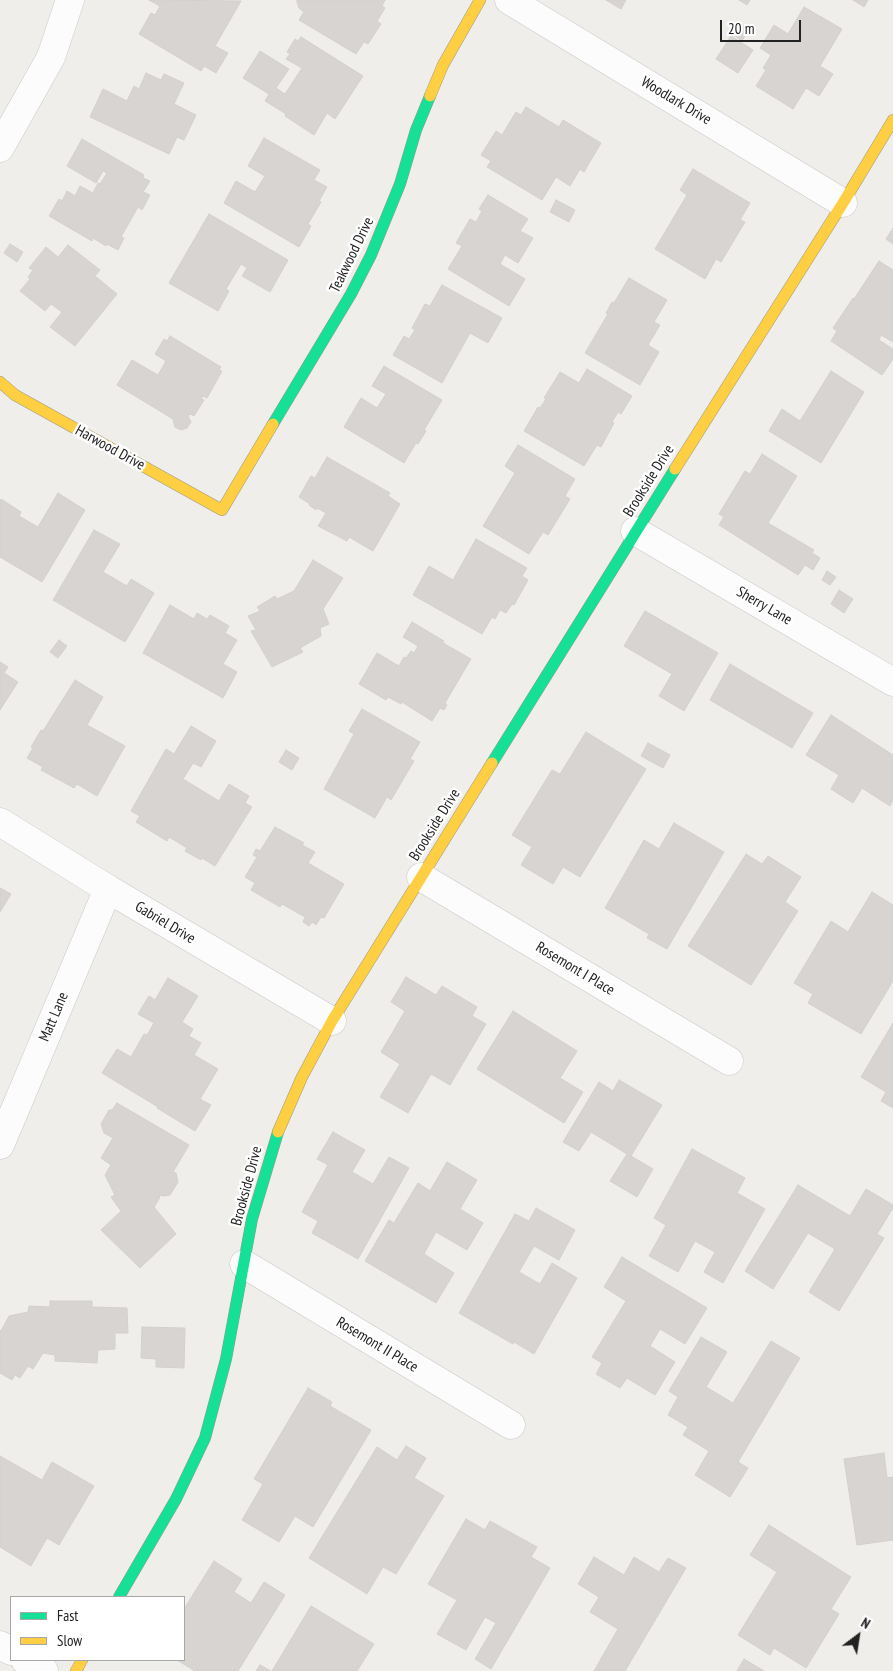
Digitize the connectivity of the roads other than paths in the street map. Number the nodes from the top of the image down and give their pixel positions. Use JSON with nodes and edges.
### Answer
{"nodes":[{"id":1,"x":70,"y":0,"type":"edge"},
{"id":2,"x":480,"y":0,"type":"edge"},
{"id":3,"x":509,"y":0,"type":"edge"},
{"id":4,"x":893,"y":120,"type":"edge"},
{"id":5,"x":0,"y":148,"type":"edge"},
{"id":6,"x":843,"y":203,"type":"junction"},
{"id":7,"x":0,"y":382,"type":"edge"},
{"id":8,"x":222,"y":510,"type":"joint"},
{"id":9,"x":636,"y":531,"type":"junction"},
{"id":10,"x":893,"y":682,"type":"edge"},
{"id":11,"x":0,"y":822,"type":"edge"},
{"id":12,"x":421,"y":877,"type":"junction"},
{"id":13,"x":108,"y":889,"type":"junction"},
{"id":14,"x":332,"y":1021,"type":"junction"},
{"id":15,"x":729,"y":1061,"type":"dead end"},
{"id":16,"x":0,"y":1145,"type":"edge"},
{"id":17,"x":244,"y":1264,"type":"junction"},
{"id":18,"x":511,"y":1425,"type":"dead end"},
{"id":19,"x":120,"y":1596,"type":"edge"},
{"id":20,"x":28,"y":1661,"type":"edge"},
{"id":21,"x":44,"y":1671,"type":"edge"}],
"edges":[{"from":1,"to":5,"type":"street"},
{"from":2,"to":8,"type":"street","name":"Teakwood Drive"},
{"from":3,"to":6,"type":"street","name":"Woodlark Drive"},
{"from":4,"to":6,"type":"street","name":"Brookside Drive"},
{"from":6,"to":9,"type":"street","name":"Brookside Drive"},
{"from":7,"to":8,"type":"street","name":"Harwood Drive"},
{"from":9,"to":10,"type":"street","name":"Sherry Lane"},
{"from":9,"to":12,"type":"street","name":"Brookside Drive"},
{"from":11,"to":13,"type":"street","name":"Gabriel Drive"},
{"from":12,"to":14,"type":"street","name":"Brookside Drive"},
{"from":12,"to":15,"type":"street","name":"Rosemont I Place"},
{"from":13,"to":14,"type":"street","name":"Gabriel Drive"},
{"from":13,"to":16,"type":"street","name":"Matt Lane"},
{"from":14,"to":17,"type":"street","name":"Brookside Drive"},
{"from":17,"to":18,"type":"street","name":"Rosemont II Place"},
{"from":17,"to":19,"type":"street","name":"Brookside Drive"},
{"from":20,"to":21,"type":"street"}]}
